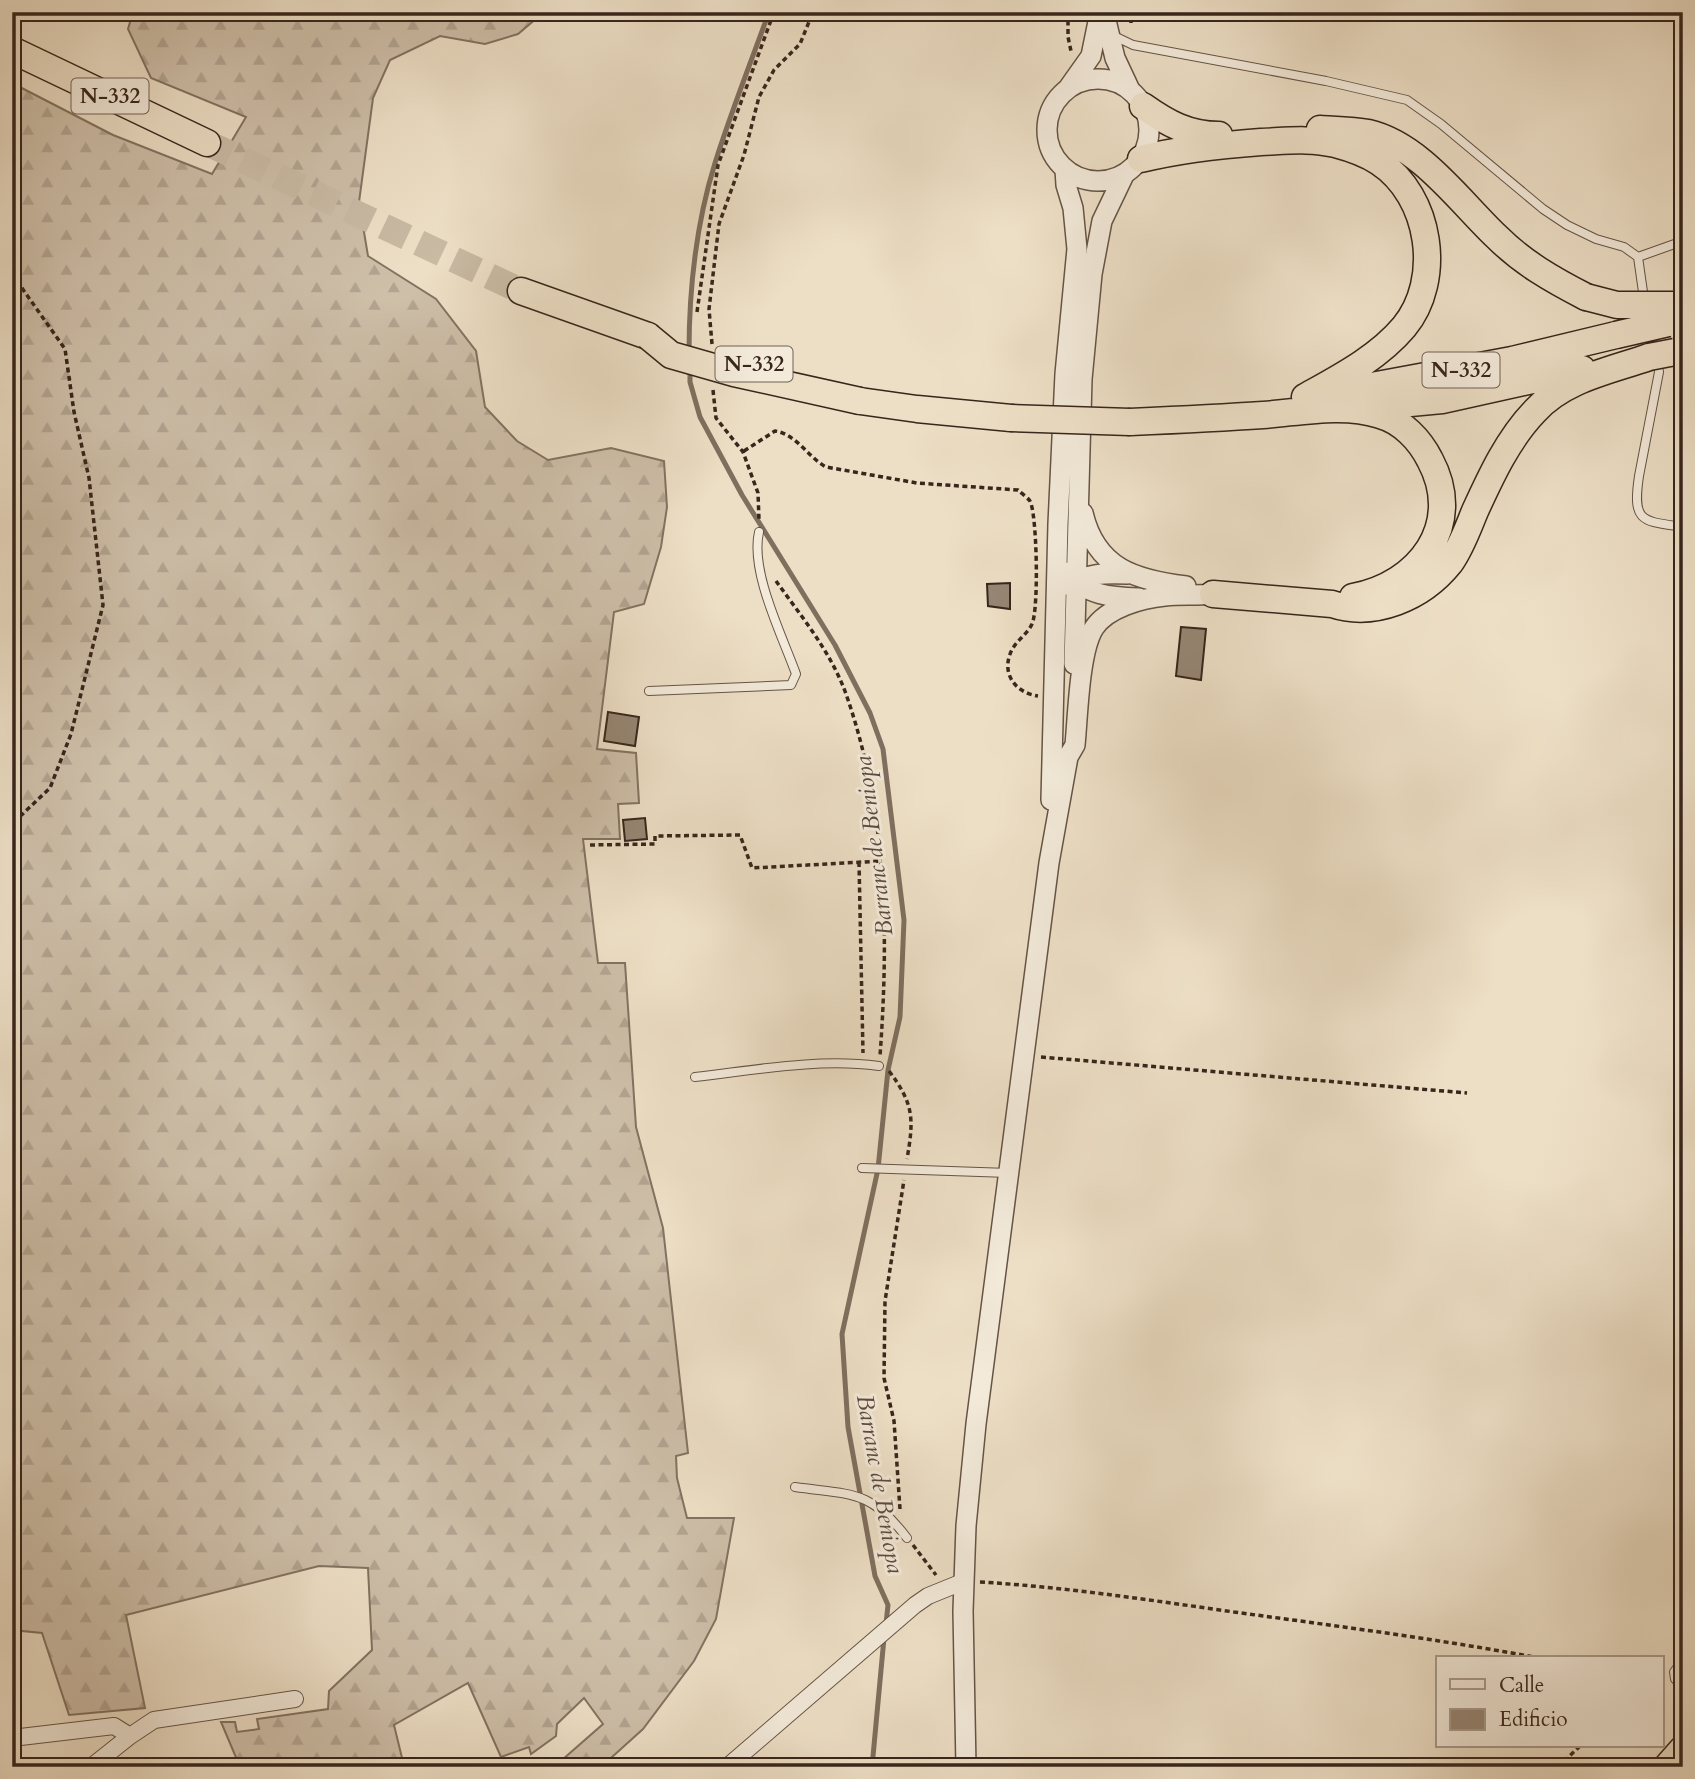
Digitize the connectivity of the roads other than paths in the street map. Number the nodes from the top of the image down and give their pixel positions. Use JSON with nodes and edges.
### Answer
{"nodes":[{"id":1,"x":1102,"y":12,"type":"edge"},
{"id":2,"x":1109,"y":33,"type":"junction"},
{"id":3,"x":12,"y":50,"type":"edge"},
{"id":4,"x":1068,"y":89,"type":"junction"},
{"id":5,"x":1137,"y":98,"type":"junction"},
{"id":6,"x":206,"y":144,"type":"tunnel mouth"},
{"id":7,"x":1132,"y":167,"type":"junction"},
{"id":8,"x":1065,"y":169,"type":"junction"},
{"id":9,"x":1683,"y":241,"type":"edge"},
{"id":10,"x":1638,"y":257,"type":"junction"},
{"id":11,"x":1074,"y":271,"type":"junction"},
{"id":12,"x":521,"y":291,"type":"tunnel mouth"},
{"id":13,"x":1668,"y":336,"type":"edge"},
{"id":14,"x":1305,"y":397,"type":"junction"},
{"id":15,"x":1348,"y":409,"type":"junction"},
{"id":16,"x":1130,"y":415,"type":"junction"},
{"id":17,"x":1078,"y":494,"type":"junction"},
{"id":18,"x":1683,"y":527,"type":"edge"},
{"id":19,"x":759,"y":532,"type":"road end"},
{"id":20,"x":1128,"y":574,"type":"junction"},
{"id":21,"x":1075,"y":581,"type":"junction"},
{"id":22,"x":1213,"y":594,"type":"junction"},
{"id":23,"x":1149,"y":599,"type":"junction"},
{"id":24,"x":1332,"y":604,"type":"junction"},
{"id":25,"x":649,"y":691,"type":"dead end"},
{"id":26,"x":1054,"y":731,"type":"junction"},
{"id":27,"x":1068,"y":757,"type":"junction"},
{"id":28,"x":1049,"y":863,"type":"junction"},
{"id":29,"x":879,"y":1066,"type":"road end"},
{"id":30,"x":695,"y":1077,"type":"dead end"},
{"id":31,"x":862,"y":1168,"type":"dead end"},
{"id":32,"x":1009,"y":1173,"type":"junction"},
{"id":33,"x":795,"y":1487,"type":"dead end"},
{"id":34,"x":907,"y":1538,"type":"road end"},
{"id":35,"x":955,"y":1585,"type":"junction"},
{"id":36,"x":1683,"y":1660,"type":"edge"},
{"id":37,"x":1683,"y":1687,"type":"edge"},
{"id":38,"x":295,"y":1699,"type":"dead end"},
{"id":39,"x":130,"y":1736,"type":"junction"},
{"id":40,"x":12,"y":1738,"type":"edge"},
{"id":41,"x":1683,"y":1750,"type":"edge"},
{"id":42,"x":91,"y":1767,"type":"edge"},
{"id":43,"x":727,"y":1767,"type":"edge"},
{"id":44,"x":966,"y":1767,"type":"edge"},
{"id":45,"x":1668,"y":1767,"type":"edge"}],
"edges":[{"from":1,"to":2,"type":"street"},
{"from":1,"to":4,"type":"street"},
{"from":2,"to":5,"type":"street"},
{"from":2,"to":10,"type":"lane"},
{"from":3,"to":6,"type":"highway","number":"N-332"},
{"from":4,"to":5,"type":"street"},
{"from":4,"to":8,"type":"street"},
{"from":5,"to":7,"type":"street"},
{"from":5,"to":13,"type":"highway","bridge":true},
{"from":7,"to":8,"type":"street"},
{"from":7,"to":14,"type":"highway"},
{"from":7,"to":17,"type":"street"},
{"from":8,"to":11,"type":"street"},
{"from":9,"to":10,"type":"lane"},
{"from":10,"to":13,"type":"lane"},
{"from":11,"to":21,"type":"street"},
{"from":11,"to":26,"type":"street"},
{"from":12,"to":16,"type":"highway","number":"N-332","bridge":true},
{"from":13,"to":14,"type":"highway","number":"N-332","bridge":true},
{"from":13,"to":15,"type":"highway"},
{"from":13,"to":18,"type":"lane"},
{"from":13,"to":24,"type":"highway"},
{"from":14,"to":16,"type":"highway","number":"N-332"},
{"from":15,"to":16,"type":"highway"},
{"from":15,"to":24,"type":"highway"},
{"from":17,"to":20,"type":"street"},
{"from":17,"to":21,"type":"street"},
{"from":19,"to":25,"type":"lane"},
{"from":20,"to":21,"type":"street"},
{"from":20,"to":22,"type":"street"},
{"from":21,"to":23,"type":"street"},
{"from":21,"to":26,"type":"street"},
{"from":21,"to":27,"type":"street"},
{"from":22,"to":23,"type":"street"},
{"from":22,"to":24,"type":"highway"},
{"from":23,"to":27,"type":"street"},
{"from":26,"to":28,"type":"street"},
{"from":27,"to":28,"type":"street"},
{"from":28,"to":32,"type":"street"},
{"from":29,"to":30,"type":"lane"},
{"from":31,"to":32,"type":"lane"},
{"from":32,"to":35,"type":"street"},
{"from":33,"to":34,"type":"lane"},
{"from":35,"to":43,"type":"street"},
{"from":35,"to":44,"type":"street"},
{"from":36,"to":37,"type":"lane"},
{"from":38,"to":39,"type":"street"},
{"from":39,"to":40,"type":"street"},
{"from":39,"to":42,"type":"street"},
{"from":41,"to":45,"type":"highway"}]}
